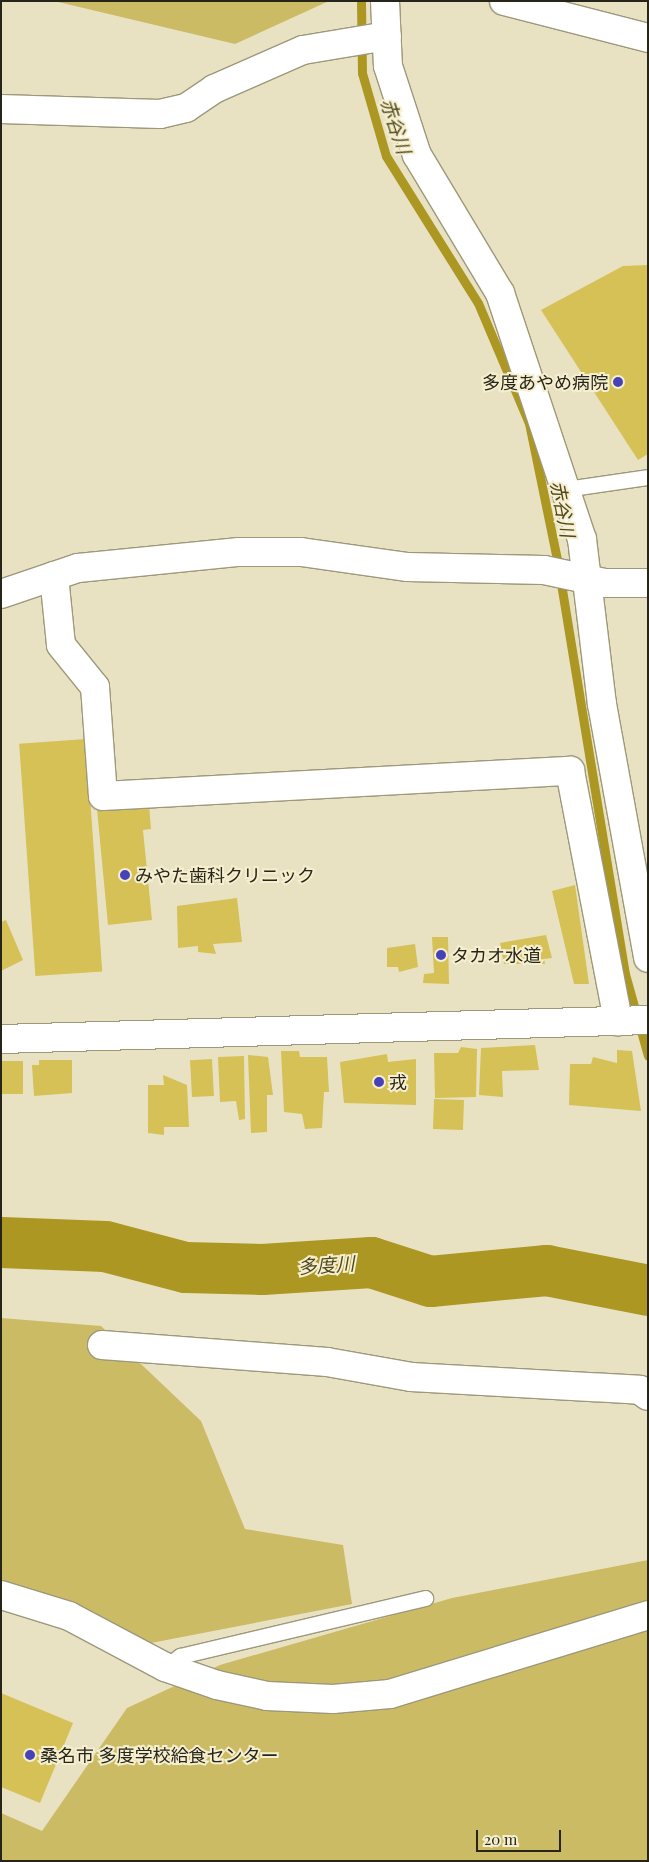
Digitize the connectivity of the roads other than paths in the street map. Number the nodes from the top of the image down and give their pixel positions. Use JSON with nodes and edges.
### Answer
{"nodes":[{"id":1,"x":385,"y":1,"type":"edge"},
{"id":2,"x":504,"y":1,"type":"edge"},
{"id":3,"x":387,"y":36,"type":"junction"},
{"id":4,"x":648,"y":38,"type":"edge"},
{"id":5,"x":1,"y":109,"type":"edge"},
{"id":6,"x":648,"y":477,"type":"edge"},
{"id":7,"x":565,"y":488,"type":"junction"},
{"id":8,"x":54,"y":576,"type":"junction"},
{"id":9,"x":582,"y":576,"type":"junction"},
{"id":10,"x":648,"y":583,"type":"edge"},
{"id":11,"x":1,"y":594,"type":"edge"},
{"id":12,"x":648,"y":958,"type":"edge"},
{"id":13,"x":648,"y":1020,"type":"edge"},
{"id":14,"x":618,"y":1021,"type":"junction"},
{"id":15,"x":1,"y":1039,"type":"edge"},
{"id":16,"x":102,"y":1345,"type":"dead end"},
{"id":17,"x":648,"y":1396,"type":"edge"},
{"id":18,"x":1,"y":1596,"type":"edge"},
{"id":19,"x":425,"y":1598,"type":"dead end"},
{"id":20,"x":648,"y":1615,"type":"edge"},
{"id":21,"x":165,"y":1667,"type":"junction"}],
"edges":[{"from":1,"to":3,"type":"street"},
{"from":2,"to":4,"type":"street"},
{"from":3,"to":5,"type":"street"},
{"from":3,"to":7,"type":"street"},
{"from":6,"to":7,"type":"lane"},
{"from":7,"to":9,"type":"street"},
{"from":8,"to":9,"type":"street"},
{"from":8,"to":11,"type":"street"},
{"from":8,"to":14,"type":"street"},
{"from":9,"to":10,"type":"street"},
{"from":9,"to":12,"type":"street"},
{"from":13,"to":14,"type":"street"},
{"from":14,"to":15,"type":"street"},
{"from":16,"to":17,"type":"street"},
{"from":18,"to":21,"type":"street"},
{"from":19,"to":21,"type":"lane"},
{"from":20,"to":21,"type":"street"}]}
